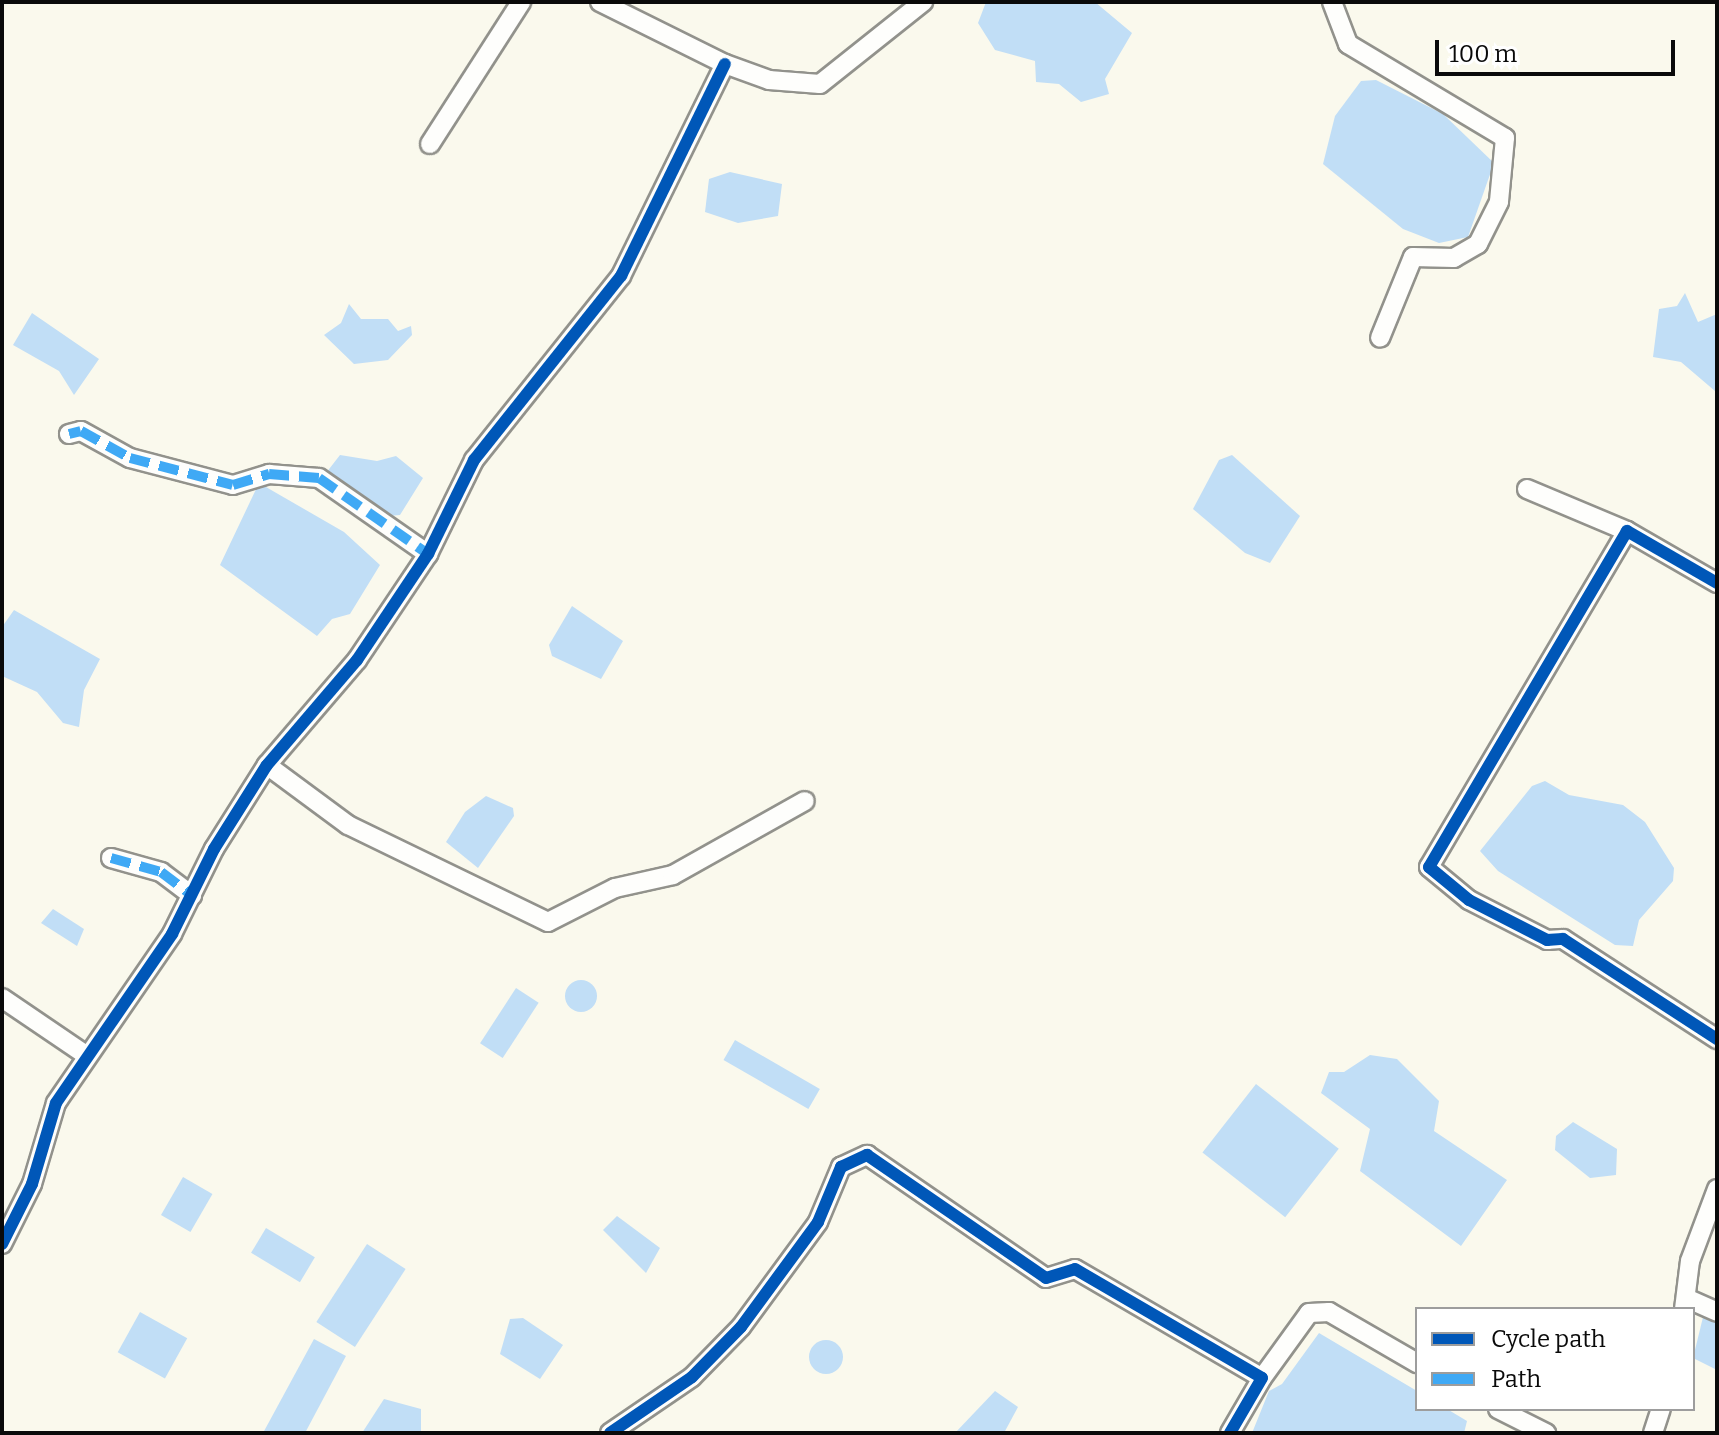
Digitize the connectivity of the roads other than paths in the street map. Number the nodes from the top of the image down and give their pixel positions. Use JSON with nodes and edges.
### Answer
{"nodes":[{"id":1,"x":521,"y":2,"type":"edge"},
{"id":2,"x":600,"y":2,"type":"edge"},
{"id":3,"x":923,"y":2,"type":"edge"},
{"id":4,"x":1332,"y":2,"type":"edge"},
{"id":5,"x":725,"y":64,"type":"junction"},
{"id":6,"x":430,"y":144,"type":"dead end"},
{"id":7,"x":1380,"y":338,"type":"dead end"},
{"id":8,"x":69,"y":434,"type":"dead end"},
{"id":9,"x":1527,"y":489,"type":"dead end"},
{"id":10,"x":1627,"y":531,"type":"junction"},
{"id":11,"x":428,"y":554,"type":"junction"},
{"id":12,"x":1717,"y":583,"type":"edge"},
{"id":13,"x":267,"y":765,"type":"junction"},
{"id":14,"x":805,"y":801,"type":"dead end"},
{"id":15,"x":111,"y":858,"type":"dead end"},
{"id":16,"x":192,"y":895,"type":"junction"},
{"id":17,"x":2,"y":998,"type":"edge"},
{"id":18,"x":1717,"y":1039,"type":"edge"},
{"id":19,"x":86,"y":1055,"type":"junction"},
{"id":20,"x":1717,"y":1189,"type":"edge"},
{"id":21,"x":2,"y":1244,"type":"edge"},
{"id":22,"x":1685,"y":1304,"type":"edge"},
{"id":23,"x":1717,"y":1312,"type":"edge"},
{"id":24,"x":1415,"y":1362,"type":"edge"},
{"id":25,"x":1262,"y":1378,"type":"junction"},
{"id":26,"x":1502,"y":1411,"type":"edge"},
{"id":27,"x":1660,"y":1411,"type":"edge"},
{"id":28,"x":610,"y":1433,"type":"edge"},
{"id":29,"x":1230,"y":1433,"type":"edge"},
{"id":30,"x":1546,"y":1433,"type":"edge"},
{"id":31,"x":1653,"y":1433,"type":"edge"}],
"edges":[{"from":1,"to":6,"type":"street"},
{"from":2,"to":5,"type":"street"},
{"from":3,"to":5,"type":"street"},
{"from":4,"to":7,"type":"street"},
{"from":5,"to":11,"type":"street"},
{"from":8,"to":11,"type":"street"},
{"from":9,"to":10,"type":"street"},
{"from":10,"to":12,"type":"street"},
{"from":10,"to":18,"type":"street"},
{"from":11,"to":13,"type":"street"},
{"from":13,"to":14,"type":"street"},
{"from":13,"to":16,"type":"street"},
{"from":15,"to":16,"type":"street"},
{"from":16,"to":19,"type":"street"},
{"from":17,"to":19,"type":"street"},
{"from":19,"to":21,"type":"street"},
{"from":20,"to":22,"type":"street"},
{"from":22,"to":23,"type":"street"},
{"from":24,"to":25,"type":"street"},
{"from":25,"to":28,"type":"street"},
{"from":25,"to":29,"type":"street"},
{"from":26,"to":30,"type":"street"},
{"from":27,"to":31,"type":"street"}]}
